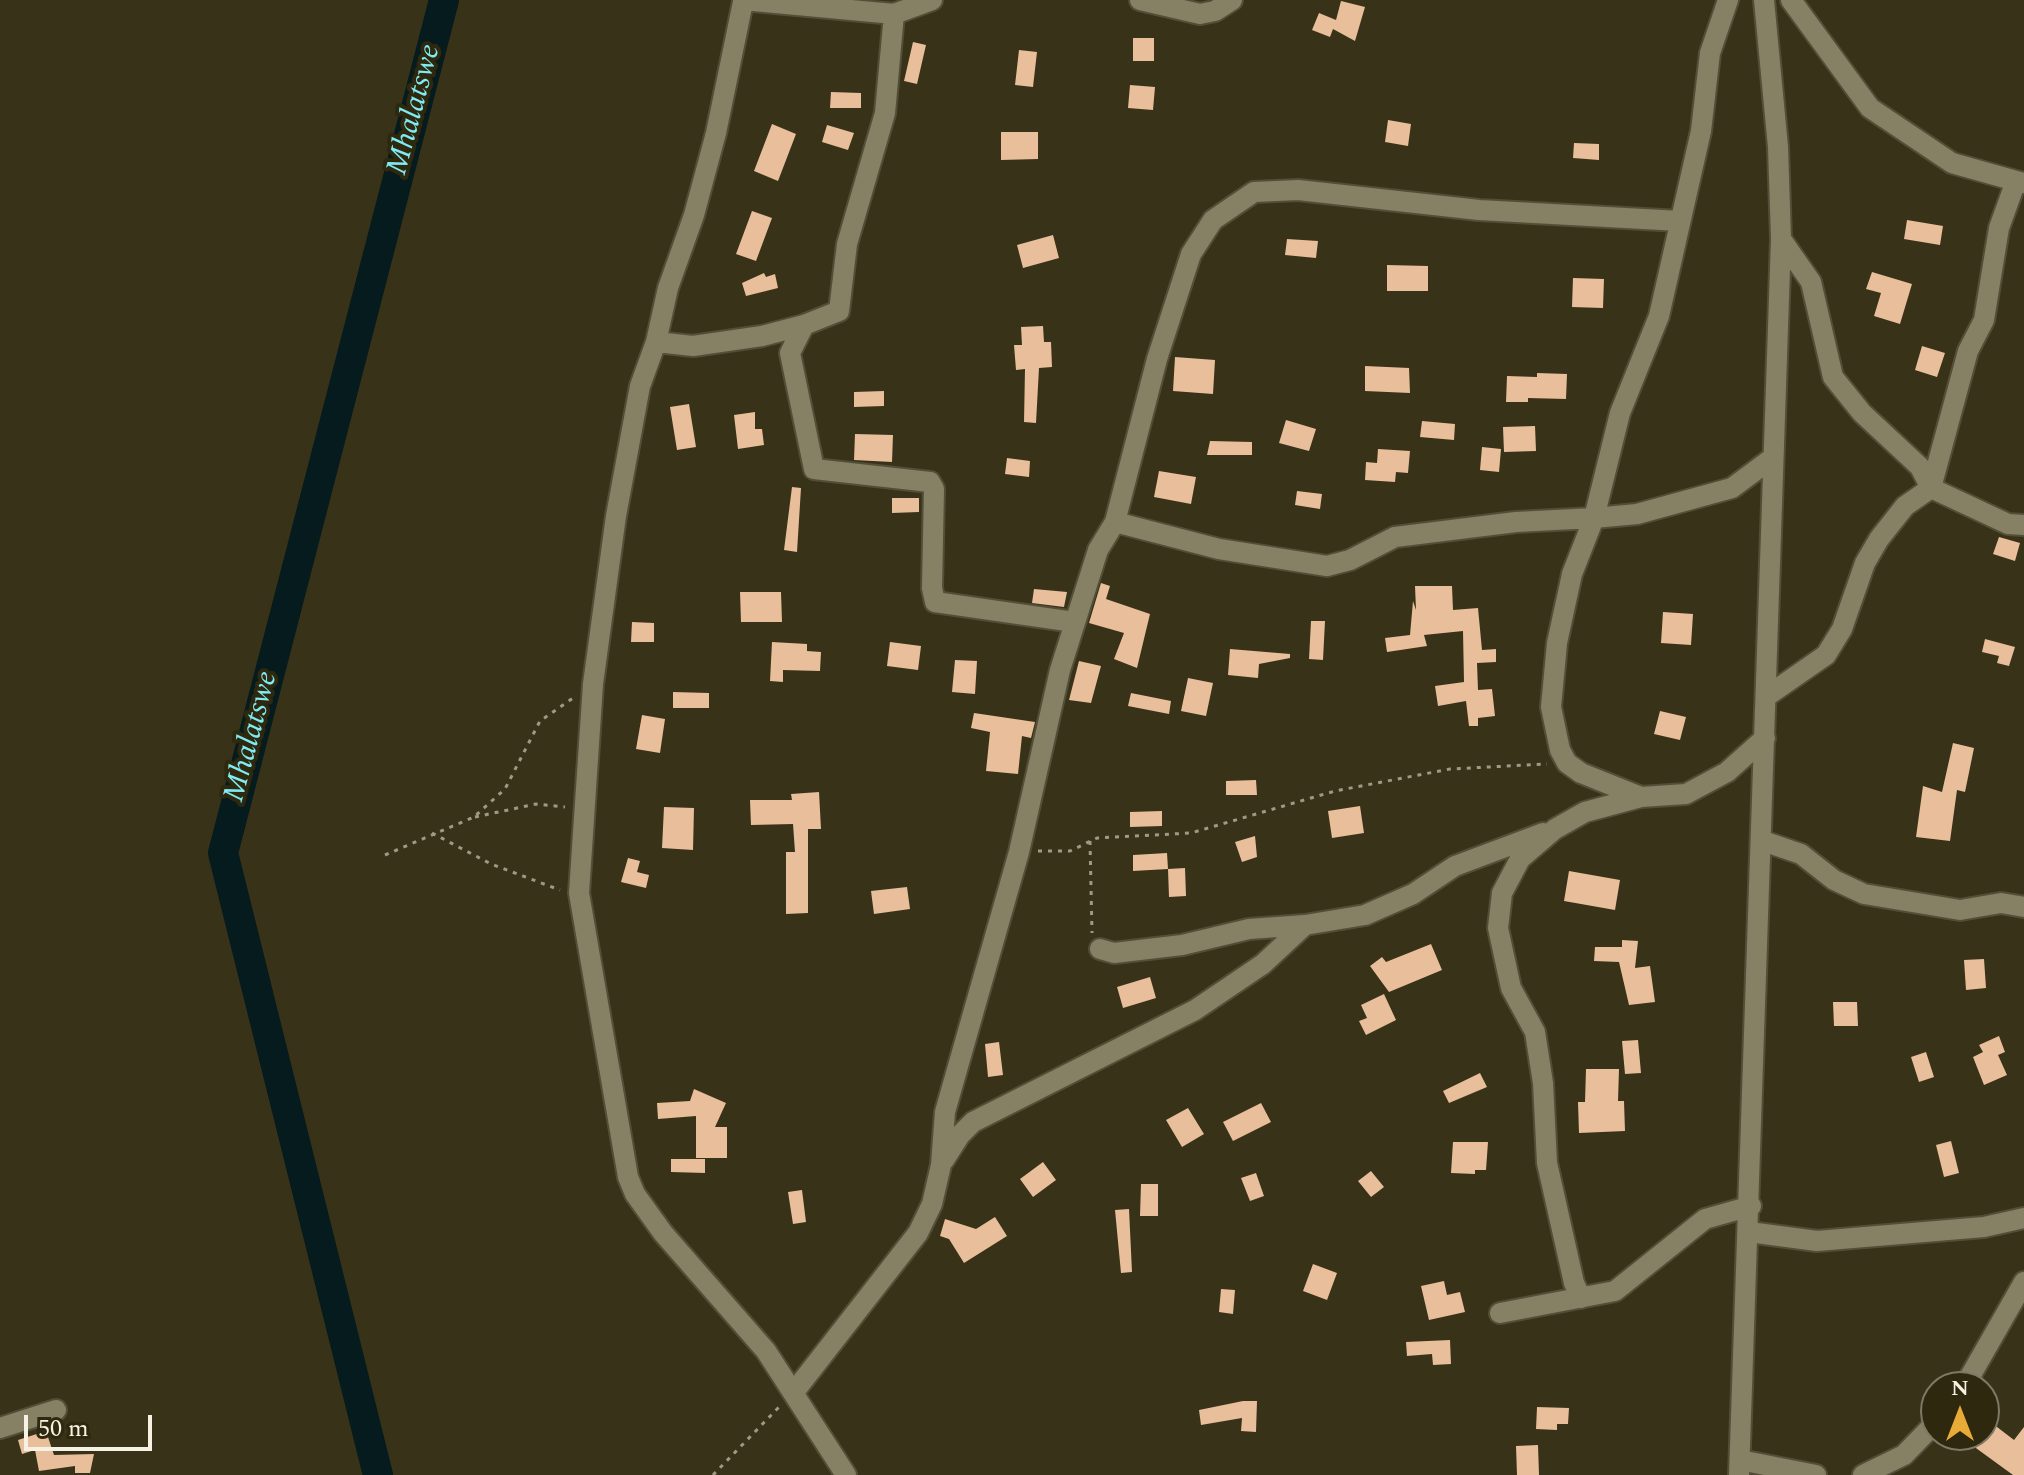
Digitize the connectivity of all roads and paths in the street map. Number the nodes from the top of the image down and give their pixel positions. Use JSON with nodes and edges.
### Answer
{"nodes":[{"id":1,"x":932,"y":0,"type":"edge"},
{"id":2,"x":1140,"y":0,"type":"edge"},
{"id":3,"x":1232,"y":0,"type":"edge"},
{"id":4,"x":1728,"y":0,"type":"edge"},
{"id":5,"x":1764,"y":0,"type":"edge"},
{"id":6,"x":1791,"y":0,"type":"edge"},
{"id":7,"x":743,"y":1,"type":"edge"},
{"id":8,"x":894,"y":14,"type":"junction"},
{"id":9,"x":2020,"y":182,"type":"edge"},
{"id":10,"x":1680,"y":221,"type":"junction"},
{"id":11,"x":1781,"y":239,"type":"junction"},
{"id":12,"x":804,"y":325,"type":"junction"},
{"id":13,"x":656,"y":342,"type":"junction"},
{"id":14,"x":1771,"y":459,"type":"junction"},
{"id":15,"x":1931,"y":488,"type":"junction"},
{"id":16,"x":1594,"y":518,"type":"junction"},
{"id":17,"x":1115,"y":522,"type":"junction"},
{"id":18,"x":2024,"y":525,"type":"edge"},
{"id":19,"x":1074,"y":622,"type":"junction"},
{"id":20,"x":593,"y":684,"type":"junction"},
{"id":21,"x":1767,"y":696,"type":"junction"},
{"id":22,"x":1765,"y":738,"type":"junction"},
{"id":23,"x":1567,"y":763,"type":"junction"},
{"id":24,"x":1641,"y":797,"type":"junction"},
{"id":25,"x":585,"y":809,"type":"junction"},
{"id":26,"x":474,"y":817,"type":"junction"},
{"id":27,"x":1555,"y":829,"type":"junction"},
{"id":28,"x":432,"y":833,"type":"junction"},
{"id":29,"x":1090,"y":841,"type":"junction"},
{"id":30,"x":1763,"y":841,"type":"junction"},
{"id":31,"x":1019,"y":852,"type":"junction"},
{"id":32,"x":385,"y":855,"type":"dead end"},
{"id":33,"x":579,"y":893,"type":"junction"},
{"id":34,"x":2024,"y":907,"type":"edge"},
{"id":35,"x":1305,"y":925,"type":"junction"},
{"id":36,"x":1100,"y":949,"type":"joint"},
{"id":37,"x":941,"y":1165,"type":"junction"},
{"id":38,"x":1751,"y":1206,"type":"junction"},
{"id":39,"x":2024,"y":1218,"type":"edge"},
{"id":40,"x":1984,"y":1227,"type":"junction"},
{"id":41,"x":2024,"y":1231,"type":"edge"},
{"id":42,"x":1749,"y":1232,"type":"junction"},
{"id":43,"x":2024,"y":1282,"type":"edge"},
{"id":44,"x":1581,"y":1298,"type":"junction"},
{"id":45,"x":1500,"y":1313,"type":"dead end"},
{"id":46,"x":1973,"y":1371,"type":"edge"},
{"id":47,"x":794,"y":1392,"type":"junction"},
{"id":48,"x":56,"y":1410,"type":"dead end"},
{"id":49,"x":0,"y":1428,"type":"edge"},
{"id":50,"x":1920,"y":1438,"type":"edge"},
{"id":51,"x":1740,"y":1468,"type":"edge"},
{"id":52,"x":713,"y":1475,"type":"edge"},
{"id":53,"x":846,"y":1475,"type":"edge"},
{"id":54,"x":1816,"y":1475,"type":"edge"},
{"id":55,"x":1863,"y":1475,"type":"edge"}],
"edges":[{"from":1,"to":8,"type":"street"},
{"from":2,"to":3,"type":"street"},
{"from":4,"to":10,"type":"street"},
{"from":5,"to":11,"type":"street"},
{"from":6,"to":9,"type":"street"},
{"from":7,"to":8,"type":"street"},
{"from":7,"to":13,"type":"street"},
{"from":8,"to":12,"type":"street"},
{"from":9,"to":15,"type":"street"},
{"from":10,"to":16,"type":"street"},
{"from":10,"to":17,"type":"street"},
{"from":11,"to":14,"type":"street"},
{"from":11,"to":15,"type":"street"},
{"from":12,"to":13,"type":"street"},
{"from":12,"to":19,"type":"street"},
{"from":13,"to":20,"type":"street"},
{"from":14,"to":16,"type":"street"},
{"from":14,"to":21,"type":"street"},
{"from":15,"to":18,"type":"street"},
{"from":15,"to":21,"type":"street"},
{"from":16,"to":17,"type":"street"},
{"from":16,"to":23,"type":"street"},
{"from":17,"to":19,"type":"street"},
{"from":19,"to":31,"type":"street"},
{"from":20,"to":25,"type":"street"},
{"from":20,"to":26,"type":"path"},
{"from":21,"to":22,"type":"street"},
{"from":22,"to":24,"type":"street"},
{"from":22,"to":30,"type":"street"},
{"from":23,"to":24,"type":"street"},
{"from":23,"to":29,"type":"path"},
{"from":24,"to":27,"type":"street"},
{"from":25,"to":26,"type":"path"},
{"from":25,"to":33,"type":"street"},
{"from":26,"to":28,"type":"path"},
{"from":27,"to":35,"type":"street"},
{"from":27,"to":44,"type":"street"},
{"from":28,"to":32,"type":"path"},
{"from":28,"to":33,"type":"path"},
{"from":29,"to":31,"type":"path"},
{"from":29,"to":36,"type":"path"},
{"from":30,"to":34,"type":"street"},
{"from":30,"to":38,"type":"street"},
{"from":31,"to":37,"type":"street"},
{"from":33,"to":47,"type":"street"},
{"from":35,"to":36,"type":"street"},
{"from":35,"to":37,"type":"street"},
{"from":37,"to":47,"type":"street"},
{"from":38,"to":42,"type":"street"},
{"from":38,"to":44,"type":"street"},
{"from":39,"to":40,"type":"street"},
{"from":40,"to":41,"type":"street"},
{"from":40,"to":42,"type":"street"},
{"from":42,"to":51,"type":"street"},
{"from":43,"to":46,"type":"street"},
{"from":44,"to":45,"type":"street"},
{"from":47,"to":52,"type":"path"},
{"from":47,"to":53,"type":"street"},
{"from":48,"to":49,"type":"street"},
{"from":50,"to":55,"type":"street"},
{"from":51,"to":54,"type":"street"}]}
